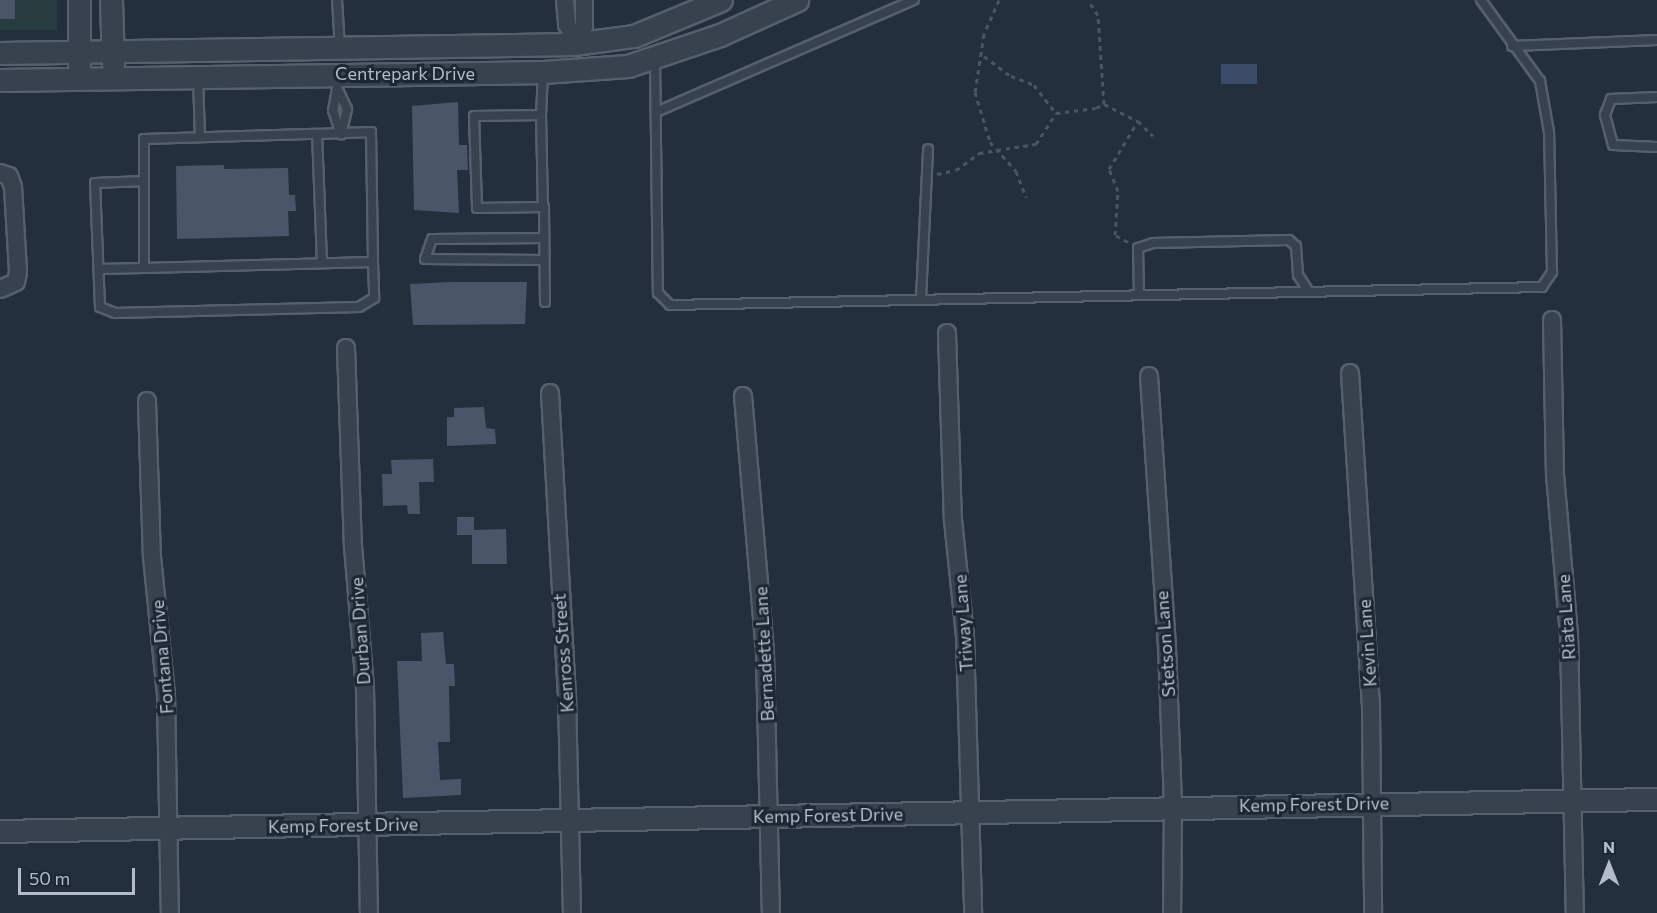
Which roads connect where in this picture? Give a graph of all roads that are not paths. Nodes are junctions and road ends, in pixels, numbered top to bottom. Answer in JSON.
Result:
{"nodes":[{"id":1,"x":79,"y":0,"type":"edge"},
{"id":2,"x":111,"y":0,"type":"edge"},
{"id":3,"x":337,"y":0,"type":"edge"},
{"id":4,"x":565,"y":0,"type":"edge"},
{"id":5,"x":584,"y":0,"type":"edge"},
{"id":6,"x":721,"y":0,"type":"edge"},
{"id":7,"x":797,"y":0,"type":"edge"},
{"id":8,"x":914,"y":0,"type":"edge"},
{"id":9,"x":1481,"y":0,"type":"edge"},
{"id":10,"x":1657,"y":40,"type":"edge"},
{"id":11,"x":574,"y":41,"type":"junction"},
{"id":12,"x":1512,"y":46,"type":"junction"},
{"id":13,"x":340,"y":48,"type":"junction"},
{"id":14,"x":113,"y":52,"type":"junction"},
{"id":15,"x":0,"y":53,"type":"edge"},
{"id":16,"x":79,"y":53,"type":"junction"},
{"id":17,"x":655,"y":57,"type":"junction"},
{"id":18,"x":580,"y":69,"type":"junction"},
{"id":19,"x":543,"y":72,"type":"junction"},
{"id":20,"x":197,"y":75,"type":"junction"},
{"id":21,"x":80,"y":77,"type":"junction"},
{"id":22,"x":114,"y":77,"type":"junction"},
{"id":23,"x":0,"y":80,"type":"edge"},
{"id":24,"x":339,"y":82,"type":"junction"},
{"id":25,"x":1657,"y":97,"type":"edge"},
{"id":26,"x":656,"y":112,"type":"junction"},
{"id":27,"x":541,"y":115,"type":"junction"},
{"id":28,"x":317,"y":134,"type":"junction"},
{"id":29,"x":341,"y":134,"type":"junction"},
{"id":30,"x":200,"y":137,"type":"junction"},
{"id":31,"x":1657,"y":147,"type":"edge"},
{"id":32,"x":928,"y":149,"type":"dead end"},
{"id":33,"x":0,"y":173,"type":"edge"},
{"id":34,"x":144,"y":181,"type":"junction"},
{"id":35,"x":543,"y":207,"type":"junction"},
{"id":36,"x":544,"y":238,"type":"junction"},
{"id":37,"x":544,"y":260,"type":"junction"},
{"id":38,"x":373,"y":262,"type":"junction"},
{"id":39,"x":322,"y":263,"type":"junction"},
{"id":40,"x":144,"y":268,"type":"junction"},
{"id":41,"x":99,"y":269,"type":"junction"},
{"id":42,"x":0,"y":289,"type":"edge"},
{"id":43,"x":1309,"y":292,"type":"junction"},
{"id":44,"x":1139,"y":295,"type":"junction"},
{"id":45,"x":921,"y":299,"type":"junction"},
{"id":46,"x":544,"y":302,"type":"dead end"},
{"id":47,"x":1552,"y":321,"type":"dead end"},
{"id":48,"x":947,"y":333,"type":"dead end"},
{"id":49,"x":346,"y":348,"type":"dead end"},
{"id":50,"x":1350,"y":373,"type":"dead end"},
{"id":51,"x":1149,"y":376,"type":"dead end"},
{"id":52,"x":550,"y":393,"type":"dead end"},
{"id":53,"x":743,"y":396,"type":"dead end"},
{"id":54,"x":147,"y":401,"type":"dead end"},
{"id":55,"x":1657,"y":799,"type":"edge"},
{"id":56,"x":1573,"y":800,"type":"junction"},
{"id":57,"x":1373,"y":803,"type":"junction"},
{"id":58,"x":1173,"y":807,"type":"junction"},
{"id":59,"x":972,"y":812,"type":"junction"},
{"id":60,"x":772,"y":816,"type":"junction"},
{"id":61,"x":572,"y":823,"type":"junction"},
{"id":62,"x":370,"y":825,"type":"junction"},
{"id":63,"x":171,"y":829,"type":"junction"},
{"id":64,"x":0,"y":831,"type":"edge"},
{"id":65,"x":170,"y":913,"type":"edge"},
{"id":66,"x":369,"y":913,"type":"edge"},
{"id":67,"x":572,"y":913,"type":"edge"},
{"id":68,"x":771,"y":913,"type":"edge"},
{"id":69,"x":973,"y":913,"type":"edge"},
{"id":70,"x":1172,"y":913,"type":"edge"},
{"id":71,"x":1373,"y":913,"type":"edge"},
{"id":72,"x":1575,"y":913,"type":"edge"}],
"edges":[{"from":1,"to":16,"type":"street"},
{"from":2,"to":14,"type":"street"},
{"from":3,"to":13,"type":"lane"},
{"from":4,"to":11,"type":"street"},
{"from":5,"to":11,"type":"street"},
{"from":6,"to":11,"type":"street","name":"Centrepark Drive"},
{"from":7,"to":17,"type":"street","name":"Centrepark Drive"},
{"from":8,"to":26,"type":"lane"},
{"from":9,"to":12,"type":"lane"},
{"from":10,"to":12,"type":"lane"},
{"from":11,"to":13,"type":"street","name":"Centrepark Drive"},
{"from":11,"to":18,"type":"street"},
{"from":12,"to":43,"type":"lane"},
{"from":13,"to":14,"type":"street","name":"Centrepark Drive"},
{"from":13,"to":24,"type":"street"},
{"from":14,"to":16,"type":"street","name":"Centrepark Drive"},
{"from":14,"to":22,"type":"street"},
{"from":15,"to":16,"type":"street","name":"Centrepark Drive"},
{"from":16,"to":21,"type":"street"},
{"from":17,"to":18,"type":"street","name":"Centrepark Drive"},
{"from":17,"to":26,"type":"lane"},
{"from":18,"to":19,"type":"street","name":"Centrepark Drive"},
{"from":19,"to":24,"type":"street","name":"Centrepark Drive"},
{"from":19,"to":27,"type":"lane"},
{"from":20,"to":22,"type":"street","name":"Centrepark Drive"},
{"from":20,"to":24,"type":"street","name":"Centrepark Drive"},
{"from":20,"to":30,"type":"lane"},
{"from":21,"to":22,"type":"street","name":"Centrepark Drive"},
{"from":21,"to":23,"type":"street","name":"Centrepark Drive"},
{"from":24,"to":29,"type":"lane"},
{"from":24,"to":29,"type":"lane"},
{"from":25,"to":31,"type":"lane"},
{"from":26,"to":45,"type":"lane"},
{"from":27,"to":35,"type":"lane"},
{"from":27,"to":35,"type":"lane"},
{"from":28,"to":29,"type":"lane"},
{"from":28,"to":30,"type":"lane"},
{"from":28,"to":39,"type":"lane"},
{"from":29,"to":38,"type":"lane"},
{"from":30,"to":34,"type":"lane"},
{"from":32,"to":45,"type":"lane"},
{"from":33,"to":42,"type":"street"},
{"from":34,"to":40,"type":"lane"},
{"from":34,"to":41,"type":"lane"},
{"from":35,"to":36,"type":"lane"},
{"from":36,"to":37,"type":"lane"},
{"from":36,"to":37,"type":"lane"},
{"from":37,"to":46,"type":"lane"},
{"from":38,"to":39,"type":"lane"},
{"from":38,"to":41,"type":"lane"},
{"from":39,"to":40,"type":"lane"},
{"from":40,"to":41,"type":"lane"},
{"from":43,"to":44,"type":"lane"},
{"from":43,"to":44,"type":"lane"},
{"from":44,"to":45,"type":"lane"},
{"from":47,"to":56,"type":"street","name":"Riata Lane"},
{"from":48,"to":59,"type":"street","name":"Triway Lane"},
{"from":49,"to":62,"type":"street","name":"Durban Drive"},
{"from":50,"to":57,"type":"street","name":"Kevin Lane"},
{"from":51,"to":58,"type":"street","name":"Stetson Lane"},
{"from":52,"to":61,"type":"street","name":"Kenross Street"},
{"from":53,"to":60,"type":"street","name":"Bernadette Lane"},
{"from":54,"to":63,"type":"street","name":"Fontana Drive"},
{"from":55,"to":56,"type":"street","name":"Kemp Forest Drive"},
{"from":56,"to":57,"type":"street","name":"Kemp Forest Drive"},
{"from":56,"to":72,"type":"street","name":"Riata Lane"},
{"from":57,"to":58,"type":"street","name":"Kemp Forest Drive"},
{"from":57,"to":71,"type":"street","name":"Kevin Lane"},
{"from":58,"to":59,"type":"street","name":"Kemp Forest Drive"},
{"from":58,"to":70,"type":"street","name":"Stetson Lane"},
{"from":59,"to":60,"type":"street","name":"Kemp Forest Drive"},
{"from":59,"to":69,"type":"street","name":"Triway Lane"},
{"from":60,"to":61,"type":"street","name":"Kemp Forest Drive"},
{"from":60,"to":68,"type":"street","name":"Bernadette Lane"},
{"from":61,"to":62,"type":"street","name":"Kemp Forest Drive"},
{"from":61,"to":67,"type":"street","name":"Kenross Street"},
{"from":62,"to":63,"type":"street","name":"Kemp Forest Drive"},
{"from":62,"to":66,"type":"street","name":"Durban Drive"},
{"from":63,"to":64,"type":"street","name":"Kemp Forest Drive"},
{"from":63,"to":65,"type":"street","name":"Fontana Drive"}]}
